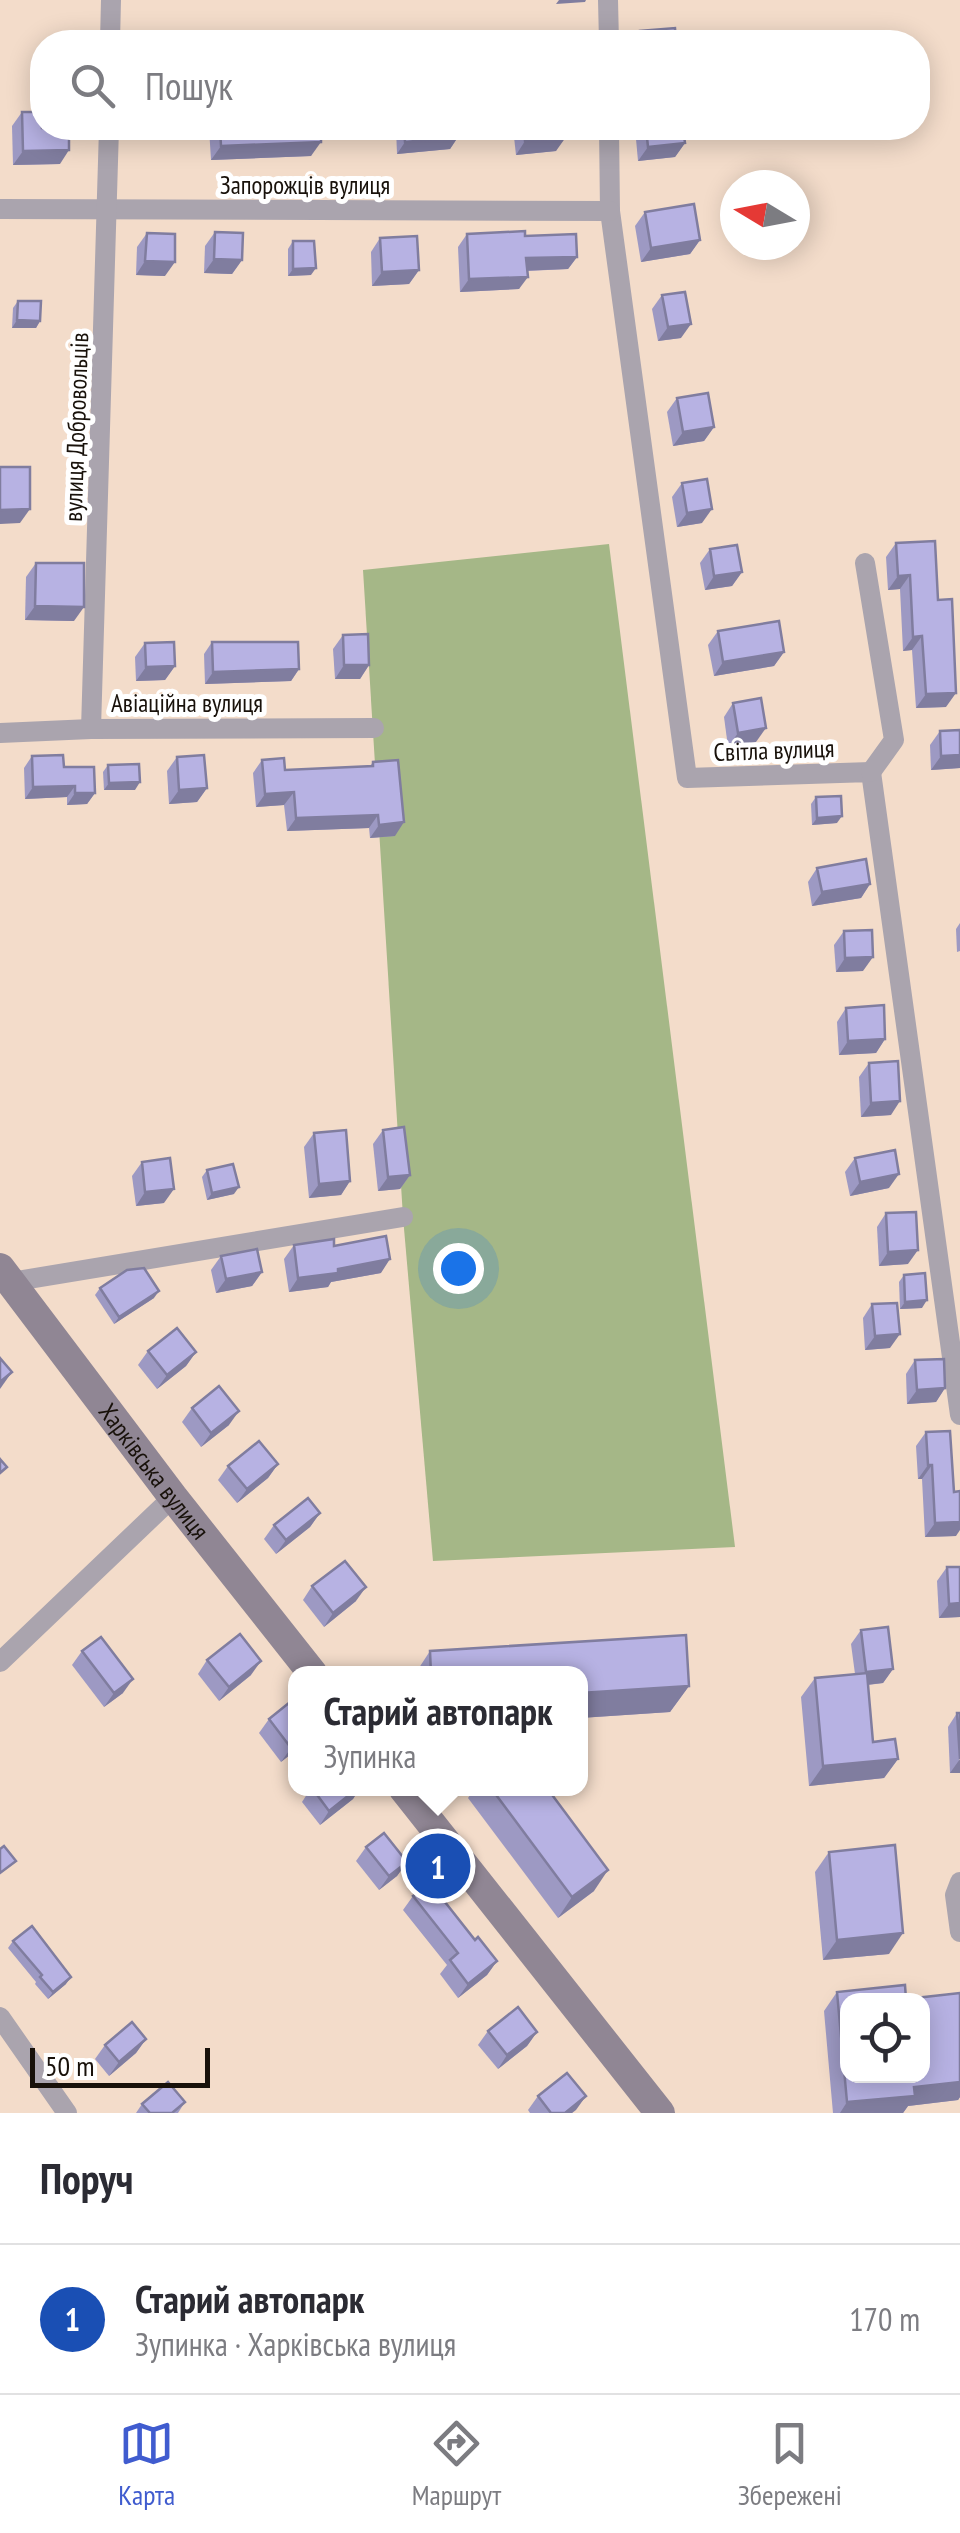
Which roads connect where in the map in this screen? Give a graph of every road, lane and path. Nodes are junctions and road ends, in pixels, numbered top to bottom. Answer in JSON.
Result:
{"nodes":[{"id":1,"x":111,"y":0,"type":"edge"},
{"id":2,"x":608,"y":0,"type":"edge"},
{"id":3,"x":110,"y":30,"type":"edge"},
{"id":4,"x":609,"y":30,"type":"edge"},
{"id":5,"x":109,"y":140,"type":"edge"},
{"id":6,"x":609,"y":140,"type":"edge"},
{"id":7,"x":0,"y":209,"type":"edge"},
{"id":8,"x":108,"y":209,"type":"junction"},
{"id":9,"x":610,"y":210,"type":"junction"},
{"id":10,"x":864,"y":564,"type":"dead end"},
{"id":11,"x":91,"y":728,"type":"junction"},
{"id":12,"x":374,"y":728,"type":"dead end"},
{"id":13,"x":0,"y":733,"type":"edge"},
{"id":14,"x":871,"y":772,"type":"junction"},
{"id":15,"x":403,"y":1217,"type":"dead end"},
{"id":16,"x":6,"y":1275,"type":"edge"},
{"id":17,"x":960,"y":1415,"type":"edge"},
{"id":18,"x":173,"y":1497,"type":"junction"},
{"id":19,"x":0,"y":1662,"type":"edge"},
{"id":20,"x":306,"y":1666,"type":"edge"},
{"id":21,"x":410,"y":1796,"type":"edge"},
{"id":22,"x":960,"y":1882,"type":"edge"},
{"id":23,"x":960,"y":1932,"type":"edge"},
{"id":24,"x":0,"y":2017,"type":"edge"},
{"id":25,"x":68,"y":2113,"type":"edge"},
{"id":26,"x":660,"y":2113,"type":"edge"}],
"edges":[{"from":1,"to":3,"type":"street"},
{"from":2,"to":4,"type":"street"},
{"from":5,"to":8,"type":"street","name":"вулиця Добровольців"},
{"from":6,"to":9,"type":"street","name":"Світла вулиця"},
{"from":7,"to":8,"type":"street","name":"Запорожців вулиця"},
{"from":8,"to":9,"type":"street","name":"Запорожців вулиця"},
{"from":8,"to":11,"type":"street","name":"вулиця Добровольців"},
{"from":9,"to":14,"type":"street","name":"Світла вулиця"},
{"from":10,"to":14,"type":"street"},
{"from":11,"to":12,"type":"street","name":"Авіаційна вулиця"},
{"from":11,"to":13,"type":"street","name":"Авіаційна вулиця"},
{"from":14,"to":17,"type":"street","name":"Світла вулиця"},
{"from":15,"to":16,"type":"street"},
{"from":16,"to":18,"type":"street","name":"Харківська вулиця"},
{"from":18,"to":19,"type":"street"},
{"from":18,"to":20,"type":"street","name":"Харківська вулиця"},
{"from":21,"to":26,"type":"street"},
{"from":22,"to":23,"type":"street"},
{"from":24,"to":25,"type":"street"}]}
